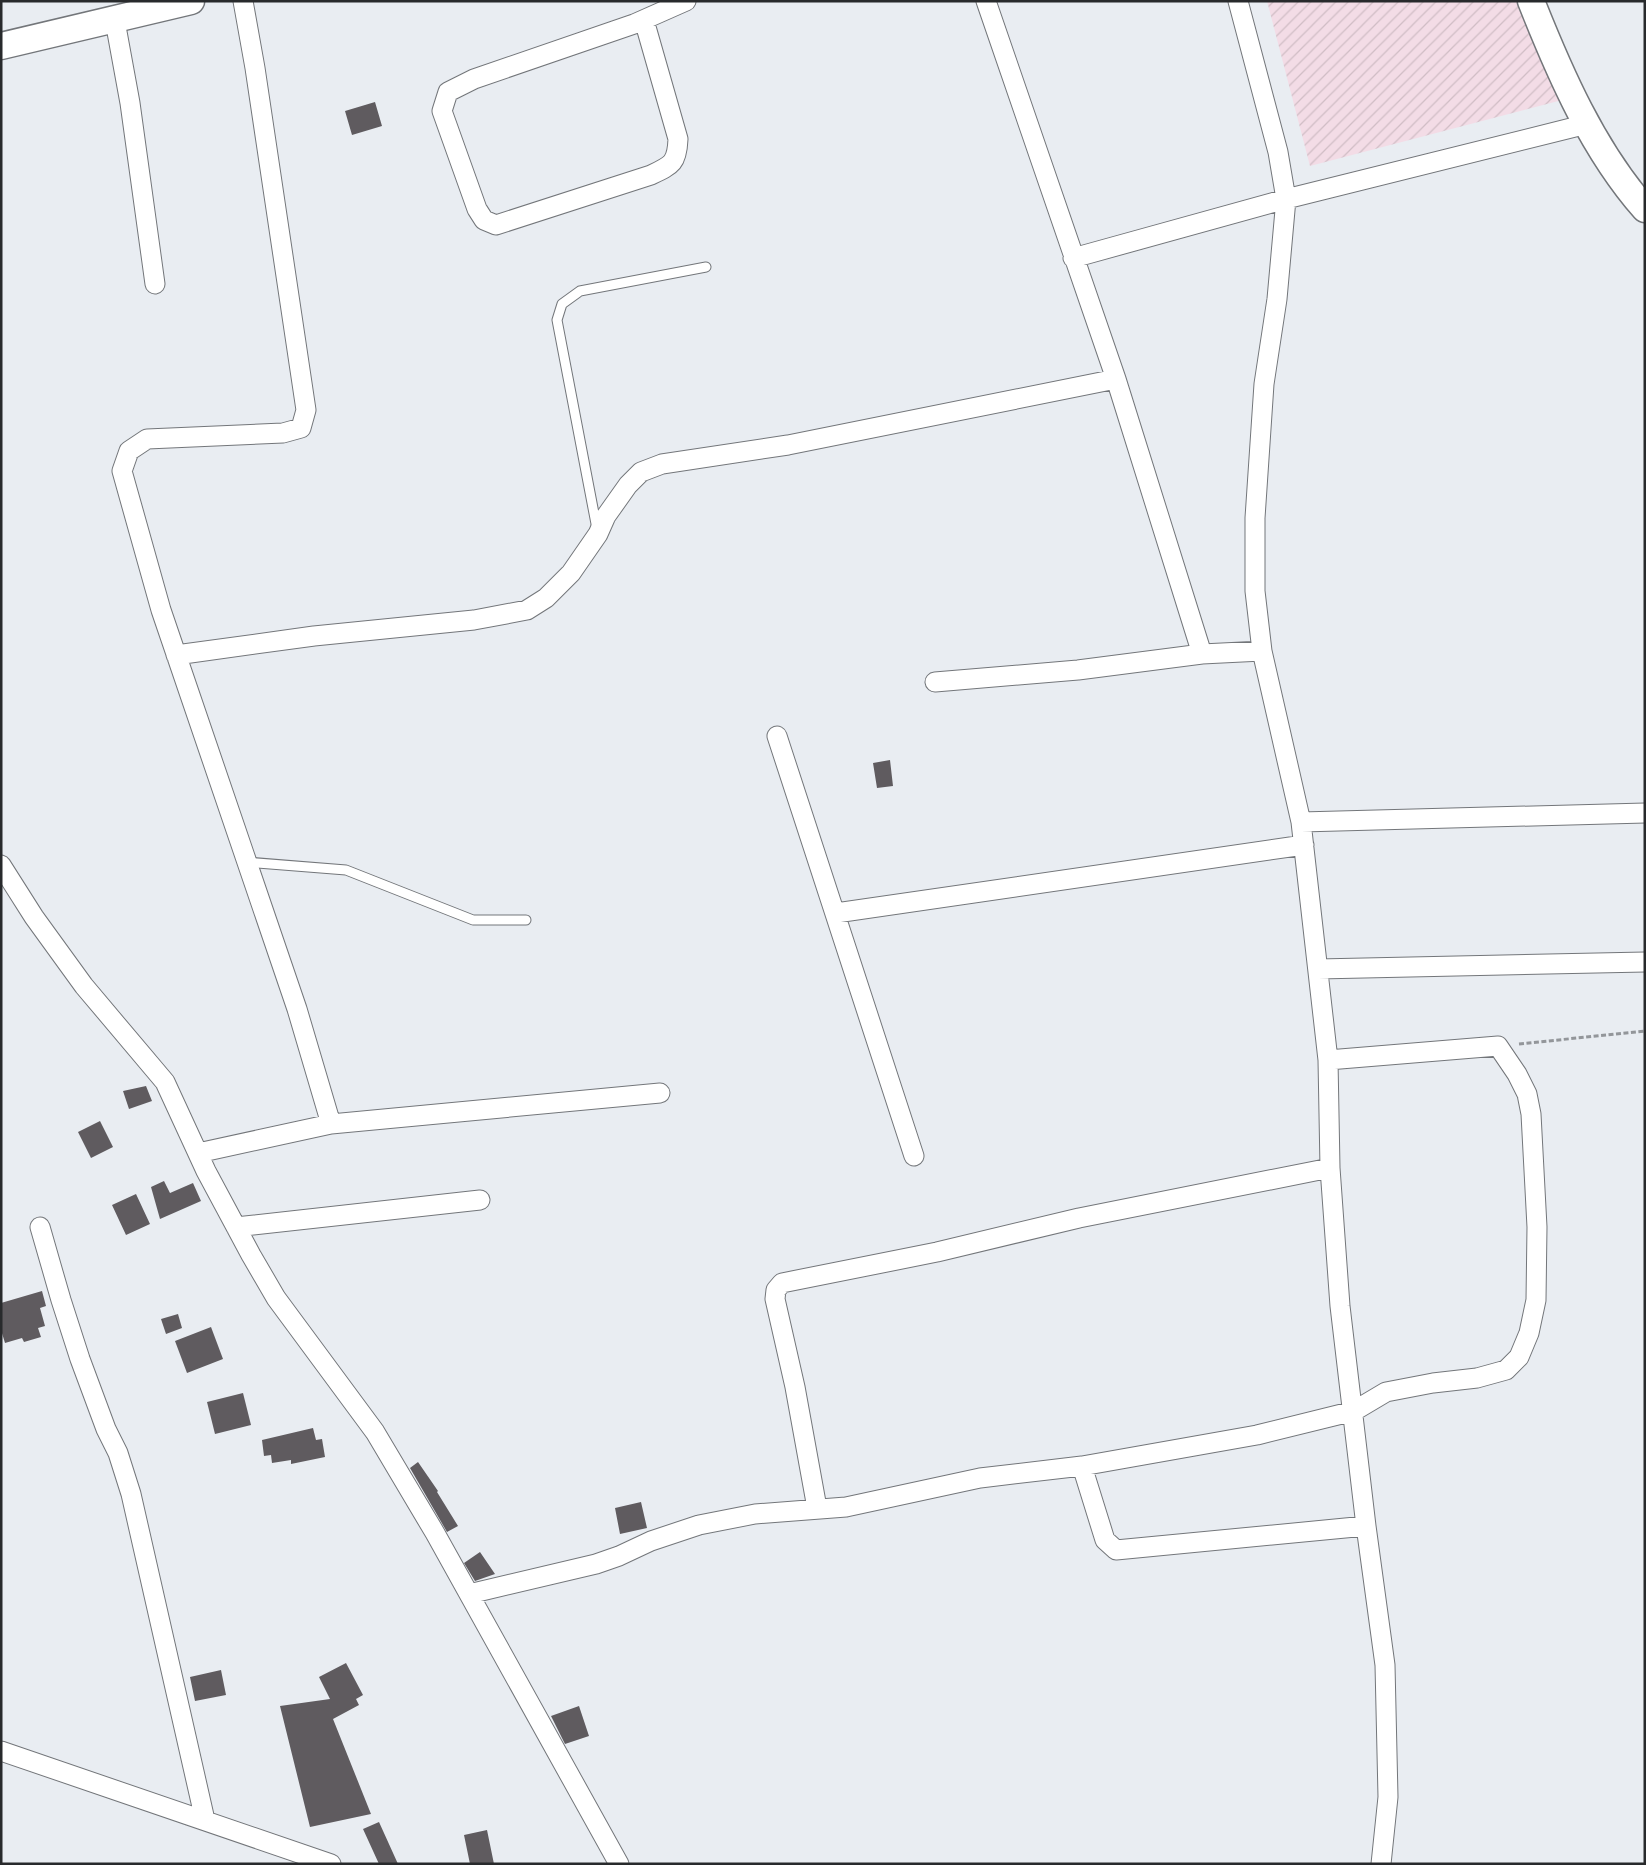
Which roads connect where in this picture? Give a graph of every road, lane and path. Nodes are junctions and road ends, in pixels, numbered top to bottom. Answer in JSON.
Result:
{"nodes":[{"id":1,"x":191,"y":1,"type":"edge"},
{"id":2,"x":242,"y":1,"type":"edge"},
{"id":3,"x":686,"y":1,"type":"edge"},
{"id":4,"x":986,"y":1,"type":"edge"},
{"id":5,"x":1238,"y":1,"type":"edge"},
{"id":6,"x":1531,"y":1,"type":"edge"},
{"id":7,"x":644,"y":20,"type":"junction"},
{"id":8,"x":114,"y":21,"type":"junction"},
{"id":9,"x":1,"y":46,"type":"edge"},
{"id":10,"x":1587,"y":124,"type":"junction"},
{"id":11,"x":1286,"y":199,"type":"junction"},
{"id":12,"x":1645,"y":209,"type":"edge"},
{"id":13,"x":1073,"y":258,"type":"junction"},
{"id":14,"x":706,"y":267,"type":"dead end"},
{"id":15,"x":155,"y":284,"type":"dead end"},
{"id":16,"x":1116,"y":379,"type":"junction"},
{"id":17,"x":598,"y":534,"type":"junction"},
{"id":18,"x":1262,"y":650,"type":"junction"},
{"id":19,"x":1202,"y":654,"type":"junction"},
{"id":20,"x":176,"y":655,"type":"junction"},
{"id":21,"x":935,"y":682,"type":"dead end"},
{"id":22,"x":777,"y":736,"type":"dead end"},
{"id":23,"x":1645,"y":813,"type":"edge"},
{"id":24,"x":1301,"y":822,"type":"junction"},
{"id":25,"x":1304,"y":845,"type":"junction"},
{"id":26,"x":246,"y":862,"type":"junction"},
{"id":27,"x":1,"y":865,"type":"edge"},
{"id":28,"x":836,"y":912,"type":"junction"},
{"id":29,"x":526,"y":920,"type":"dead end"},
{"id":30,"x":1645,"y":962,"type":"edge"},
{"id":31,"x":1318,"y":969,"type":"junction"},
{"id":32,"x":1645,"y":1031,"type":"edge"},
{"id":33,"x":1498,"y":1046,"type":"junction"},
{"id":34,"x":1328,"y":1060,"type":"junction"},
{"id":35,"x":660,"y":1093,"type":"dead end"},
{"id":36,"x":331,"y":1124,"type":"junction"},
{"id":37,"x":198,"y":1153,"type":"junction"},
{"id":38,"x":914,"y":1156,"type":"dead end"},
{"id":39,"x":1330,"y":1168,"type":"junction"},
{"id":40,"x":480,"y":1200,"type":"dead end"},
{"id":41,"x":40,"y":1227,"type":"dead end"},
{"id":42,"x":236,"y":1227,"type":"junction"},
{"id":43,"x":1354,"y":1411,"type":"junction"},
{"id":44,"x":1082,"y":1466,"type":"junction"},
{"id":45,"x":817,"y":1508,"type":"junction"},
{"id":46,"x":1366,"y":1526,"type":"junction"},
{"id":47,"x":469,"y":1594,"type":"junction"},
{"id":48,"x":1,"y":1750,"type":"edge"},
{"id":49,"x":205,"y":1820,"type":"junction"},
{"id":50,"x":331,"y":1864,"type":"edge"},
{"id":51,"x":619,"y":1864,"type":"edge"},
{"id":52,"x":1381,"y":1864,"type":"edge"}],
"edges":[{"from":1,"to":8,"type":"main road"},
{"from":2,"to":20,"type":"street"},
{"from":3,"to":7,"type":"street"},
{"from":4,"to":13,"type":"street"},
{"from":5,"to":11,"type":"street"},
{"from":6,"to":10,"type":"main road"},
{"from":7,"to":7,"type":"street"},
{"from":8,"to":9,"type":"main road"},
{"from":8,"to":15,"type":"street"},
{"from":10,"to":11,"type":"street"},
{"from":10,"to":12,"type":"main road"},
{"from":11,"to":13,"type":"street"},
{"from":11,"to":18,"type":"street"},
{"from":13,"to":16,"type":"street"},
{"from":14,"to":17,"type":"lane"},
{"from":16,"to":17,"type":"street"},
{"from":16,"to":19,"type":"street"},
{"from":17,"to":20,"type":"street"},
{"from":18,"to":19,"type":"street"},
{"from":18,"to":24,"type":"street"},
{"from":19,"to":21,"type":"street"},
{"from":20,"to":26,"type":"street"},
{"from":22,"to":28,"type":"street"},
{"from":23,"to":24,"type":"street"},
{"from":24,"to":25,"type":"street"},
{"from":25,"to":28,"type":"street"},
{"from":25,"to":31,"type":"street"},
{"from":26,"to":29,"type":"lane"},
{"from":26,"to":36,"type":"street"},
{"from":27,"to":37,"type":"street"},
{"from":28,"to":38,"type":"street"},
{"from":30,"to":31,"type":"street"},
{"from":31,"to":34,"type":"street"},
{"from":32,"to":33,"type":"path"},
{"from":33,"to":34,"type":"street"},
{"from":33,"to":43,"type":"street"},
{"from":34,"to":39,"type":"street"},
{"from":35,"to":36,"type":"street"},
{"from":36,"to":37,"type":"street"},
{"from":37,"to":42,"type":"street"},
{"from":39,"to":43,"type":"street"},
{"from":39,"to":45,"type":"street"},
{"from":40,"to":42,"type":"street"},
{"from":41,"to":49,"type":"street"},
{"from":42,"to":47,"type":"street"},
{"from":43,"to":44,"type":"street"},
{"from":43,"to":46,"type":"street"},
{"from":44,"to":45,"type":"street"},
{"from":44,"to":46,"type":"street"},
{"from":45,"to":47,"type":"street"},
{"from":46,"to":52,"type":"street"},
{"from":47,"to":51,"type":"street"},
{"from":48,"to":49,"type":"street"},
{"from":49,"to":50,"type":"street"}]}
